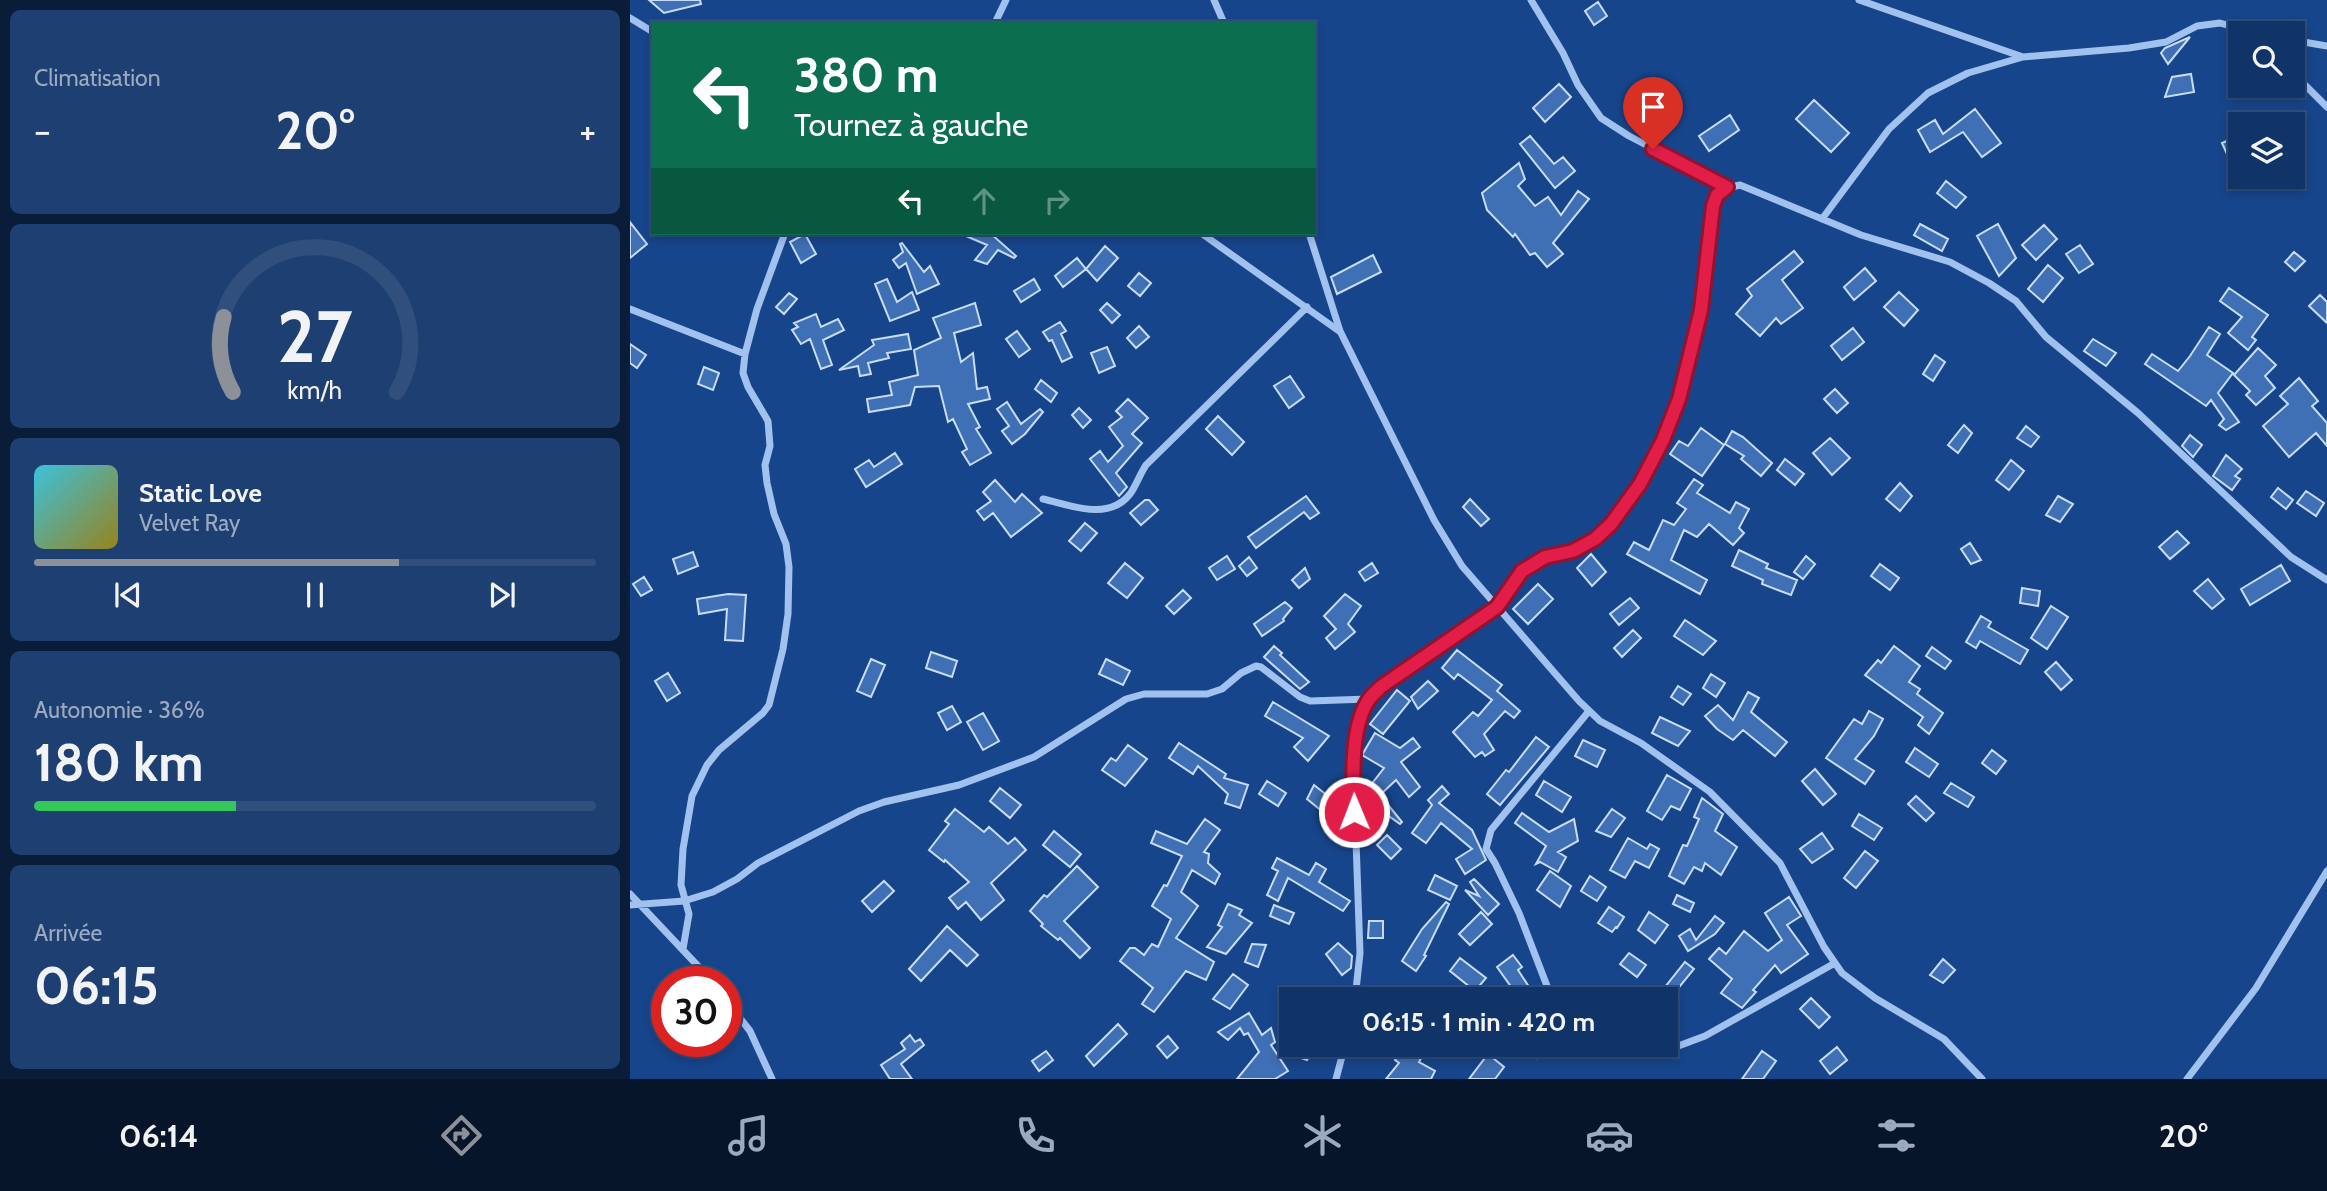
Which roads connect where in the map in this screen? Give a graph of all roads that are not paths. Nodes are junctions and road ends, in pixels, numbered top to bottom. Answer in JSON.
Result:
{"nodes":[{"id":1,"x":1006,"y":0,"type":"edge"},
{"id":2,"x":1214,"y":0,"type":"edge"},
{"id":3,"x":1531,"y":0,"type":"edge"},
{"id":4,"x":1859,"y":0,"type":"edge"},
{"id":5,"x":630,"y":18,"type":"edge"},
{"id":6,"x":996,"y":21,"type":"edge"},
{"id":7,"x":1223,"y":21,"type":"edge"},
{"id":8,"x":2228,"y":26,"type":"edge"},
{"id":9,"x":651,"y":31,"type":"edge"},
{"id":10,"x":2305,"y":42,"type":"edge"},
{"id":11,"x":2327,"y":46,"type":"edge"},
{"id":12,"x":2023,"y":57,"type":"junction"},
{"id":13,"x":2305,"y":85,"type":"edge"},
{"id":14,"x":2327,"y":107,"type":"edge"},
{"id":15,"x":1727,"y":187,"type":"junction"},
{"id":16,"x":1822,"y":219,"type":"junction"},
{"id":17,"x":784,"y":235,"type":"edge"},
{"id":18,"x":1204,"y":235,"type":"edge"},
{"id":19,"x":1310,"y":235,"type":"edge"},
{"id":20,"x":1307,"y":307,"type":"junction"},
{"id":21,"x":630,"y":309,"type":"edge"},
{"id":22,"x":1340,"y":331,"type":"junction"},
{"id":23,"x":745,"y":354,"type":"junction"},
{"id":24,"x":1042,"y":499,"type":"dead end"},
{"id":25,"x":2327,"y":580,"type":"edge"},
{"id":26,"x":1497,"y":607,"type":"junction"},
{"id":27,"x":1369,"y":699,"type":"junction"},
{"id":28,"x":1589,"y":711,"type":"junction"},
{"id":29,"x":2327,"y":871,"type":"edge"},
{"id":30,"x":630,"y":894,"type":"edge"},
{"id":31,"x":684,"y":901,"type":"junction"},
{"id":32,"x":630,"y":905,"type":"edge"},
{"id":33,"x":642,"y":906,"type":"junction"},
{"id":34,"x":683,"y":949,"type":"junction"},
{"id":35,"x":1835,"y":963,"type":"junction"},
{"id":36,"x":698,"y":966,"type":"edge"},
{"id":37,"x":1356,"y":987,"type":"edge"},
{"id":38,"x":1547,"y":987,"type":"edge"},
{"id":39,"x":742,"y":1021,"type":"edge"},
{"id":40,"x":1678,"y":1046,"type":"edge"},
{"id":41,"x":1342,"y":1057,"type":"edge"},
{"id":42,"x":772,"y":1079,"type":"edge"},
{"id":43,"x":1336,"y":1079,"type":"edge"},
{"id":44,"x":1982,"y":1079,"type":"edge"},
{"id":45,"x":2188,"y":1079,"type":"edge"}],
"edges":[{"from":1,"to":6,"type":"street"},
{"from":2,"to":7,"type":"street"},
{"from":3,"to":15,"type":"street"},
{"from":4,"to":12,"type":"street"},
{"from":5,"to":9,"type":"street"},
{"from":8,"to":12,"type":"street"},
{"from":10,"to":11,"type":"street"},
{"from":12,"to":16,"type":"street"},
{"from":13,"to":14,"type":"street"},
{"from":15,"to":16,"type":"street"},
{"from":15,"to":26,"type":"street"},
{"from":16,"to":25,"type":"street"},
{"from":17,"to":23,"type":"street"},
{"from":18,"to":20,"type":"street"},
{"from":19,"to":22,"type":"street"},
{"from":20,"to":22,"type":"street"},
{"from":20,"to":24,"type":"street"},
{"from":21,"to":23,"type":"street"},
{"from":22,"to":26,"type":"street"},
{"from":23,"to":31,"type":"street"},
{"from":26,"to":27,"type":"street"},
{"from":26,"to":28,"type":"street"},
{"from":27,"to":31,"type":"street"},
{"from":27,"to":37,"type":"street"},
{"from":28,"to":35,"type":"street"},
{"from":28,"to":38,"type":"street"},
{"from":29,"to":45,"type":"street"},
{"from":30,"to":33,"type":"street"},
{"from":31,"to":33,"type":"street"},
{"from":31,"to":34,"type":"street"},
{"from":32,"to":33,"type":"street"},
{"from":33,"to":34,"type":"street"},
{"from":34,"to":36,"type":"street"},
{"from":35,"to":40,"type":"street"},
{"from":35,"to":44,"type":"street"},
{"from":39,"to":42,"type":"street"},
{"from":41,"to":43,"type":"street"}]}
